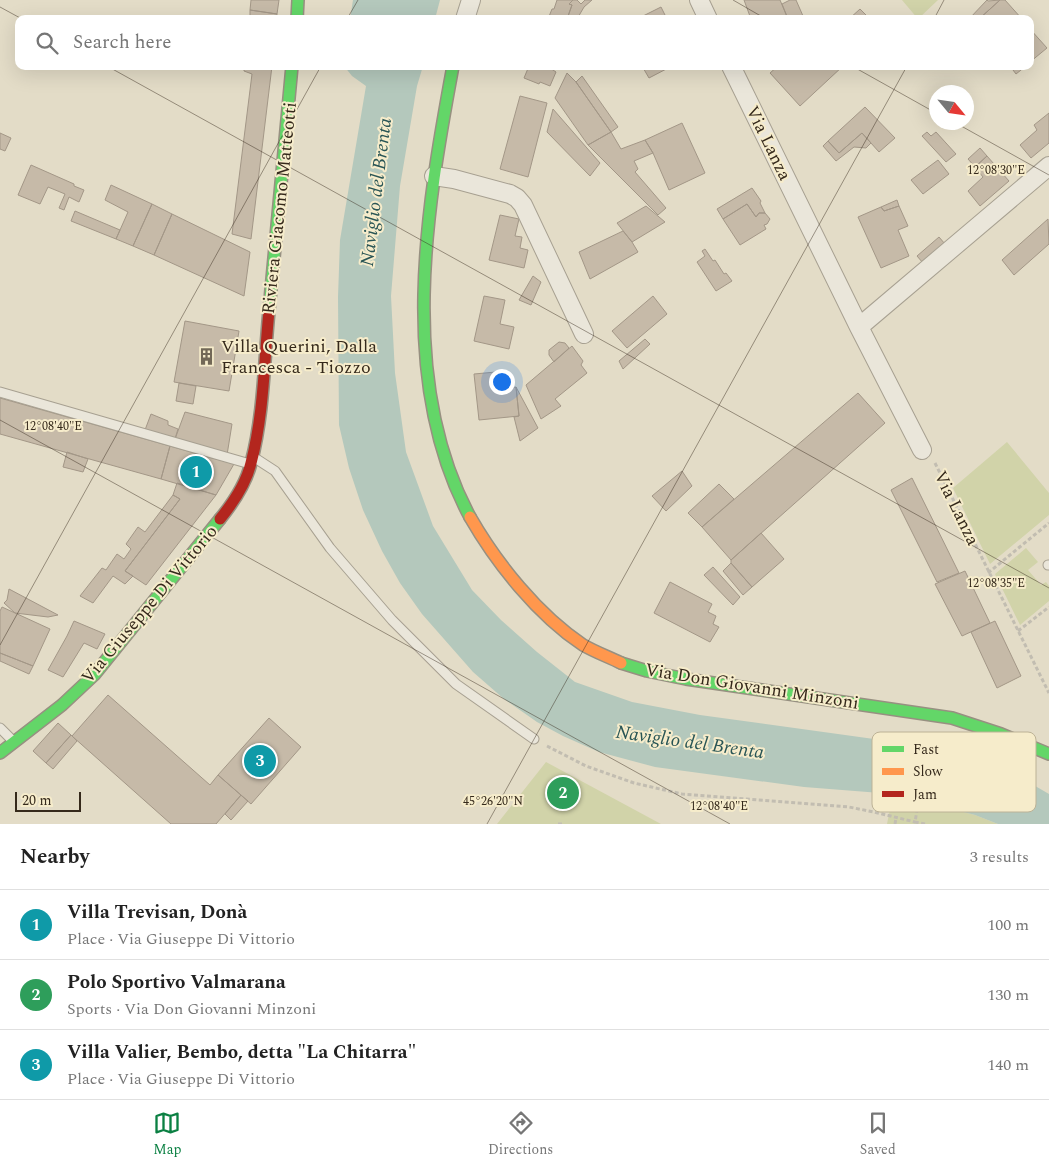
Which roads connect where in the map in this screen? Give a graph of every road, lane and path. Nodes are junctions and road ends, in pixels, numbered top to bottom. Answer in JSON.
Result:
{"nodes":[{"id":1,"x":298,"y":0,"type":"edge"},
{"id":2,"x":471,"y":0,"type":"edge"},
{"id":3,"x":699,"y":0,"type":"edge"},
{"id":4,"x":297,"y":15,"type":"edge"},
{"id":5,"x":466,"y":15,"type":"edge"},
{"id":6,"x":706,"y":15,"type":"edge"},
{"id":7,"x":292,"y":70,"type":"edge"},
{"id":8,"x":452,"y":70,"type":"edge"},
{"id":9,"x":733,"y":70,"type":"edge"},
{"id":10,"x":1049,"y":166,"type":"edge"},
{"id":11,"x":434,"y":176,"type":"junction"},
{"id":12,"x":859,"y":327,"type":"junction"},
{"id":13,"x":584,"y":334,"type":"dead end"},
{"id":14,"x":0,"y":392,"type":"edge"},
{"id":15,"x":922,"y":450,"type":"joint"},
{"id":16,"x":252,"y":460,"type":"junction"},
{"id":17,"x":1049,"y":523,"type":"edge"},
{"id":18,"x":988,"y":573,"type":"junction"},
{"id":19,"x":1049,"y":607,"type":"edge"},
{"id":20,"x":1018,"y":631,"type":"junction"},
{"id":21,"x":1049,"y":693,"type":"edge"},
{"id":22,"x":0,"y":728,"type":"edge"},
{"id":23,"x":998,"y":732,"type":"edge"},
{"id":24,"x":534,"y":739,"type":"joint"},
{"id":25,"x":14,"y":743,"type":"junction"},
{"id":26,"x":1036,"y":748,"type":"edge"},
{"id":27,"x":0,"y":753,"type":"edge"},
{"id":28,"x":1049,"y":754,"type":"edge"},
{"id":29,"x":872,"y":812,"type":"edge"},
{"id":30,"x":874,"y":812,"type":"edge"},
{"id":31,"x":917,"y":812,"type":"edge"},
{"id":32,"x":896,"y":818,"type":"junction"},
{"id":33,"x":915,"y":821,"type":"junction"},
{"id":34,"x":558,"y":824,"type":"edge"},
{"id":35,"x":562,"y":824,"type":"edge"},
{"id":36,"x":895,"y":824,"type":"edge"},
{"id":37,"x":925,"y":824,"type":"edge"}],
"edges":[{"from":1,"to":4,"type":"street"},
{"from":2,"to":5,"type":"street"},
{"from":3,"to":6,"type":"street"},
{"from":7,"to":16,"type":"street","name":"Riviera Giacomo Matteotti"},
{"from":8,"to":11,"type":"street","name":"Via Don Giovanni Minzoni"},
{"from":9,"to":12,"type":"street","name":"Via Lanza"},
{"from":10,"to":12,"type":"street"},
{"from":11,"to":13,"type":"street"},
{"from":11,"to":23,"type":"street","name":"Via Don Giovanni Minzoni"},
{"from":12,"to":15,"type":"street","name":"Via Lanza"},
{"from":14,"to":16,"type":"lane"},
{"from":15,"to":18,"type":"path","name":"Via Lanza"},
{"from":16,"to":24,"type":"lane"},
{"from":16,"to":25,"type":"street","name":"Via Giuseppe Di Vittorio"},
{"from":17,"to":18,"type":"path"},
{"from":18,"to":20,"type":"path","name":"Via Lanza"},
{"from":19,"to":20,"type":"path"},
{"from":20,"to":21,"type":"path","name":"Via Lanza"},
{"from":22,"to":25,"type":"lane"},
{"from":24,"to":29,"type":"path"},
{"from":25,"to":27,"type":"street","name":"Via Giuseppe Di Vittorio"},
{"from":26,"to":28,"type":"street","name":"Via Don Giovanni Minzoni"},
{"from":30,"to":32,"type":"path"},
{"from":31,"to":33,"type":"path"},
{"from":32,"to":33,"type":"path"},
{"from":32,"to":36,"type":"path"},
{"from":33,"to":37,"type":"path"},
{"from":34,"to":35,"type":"path"}]}
